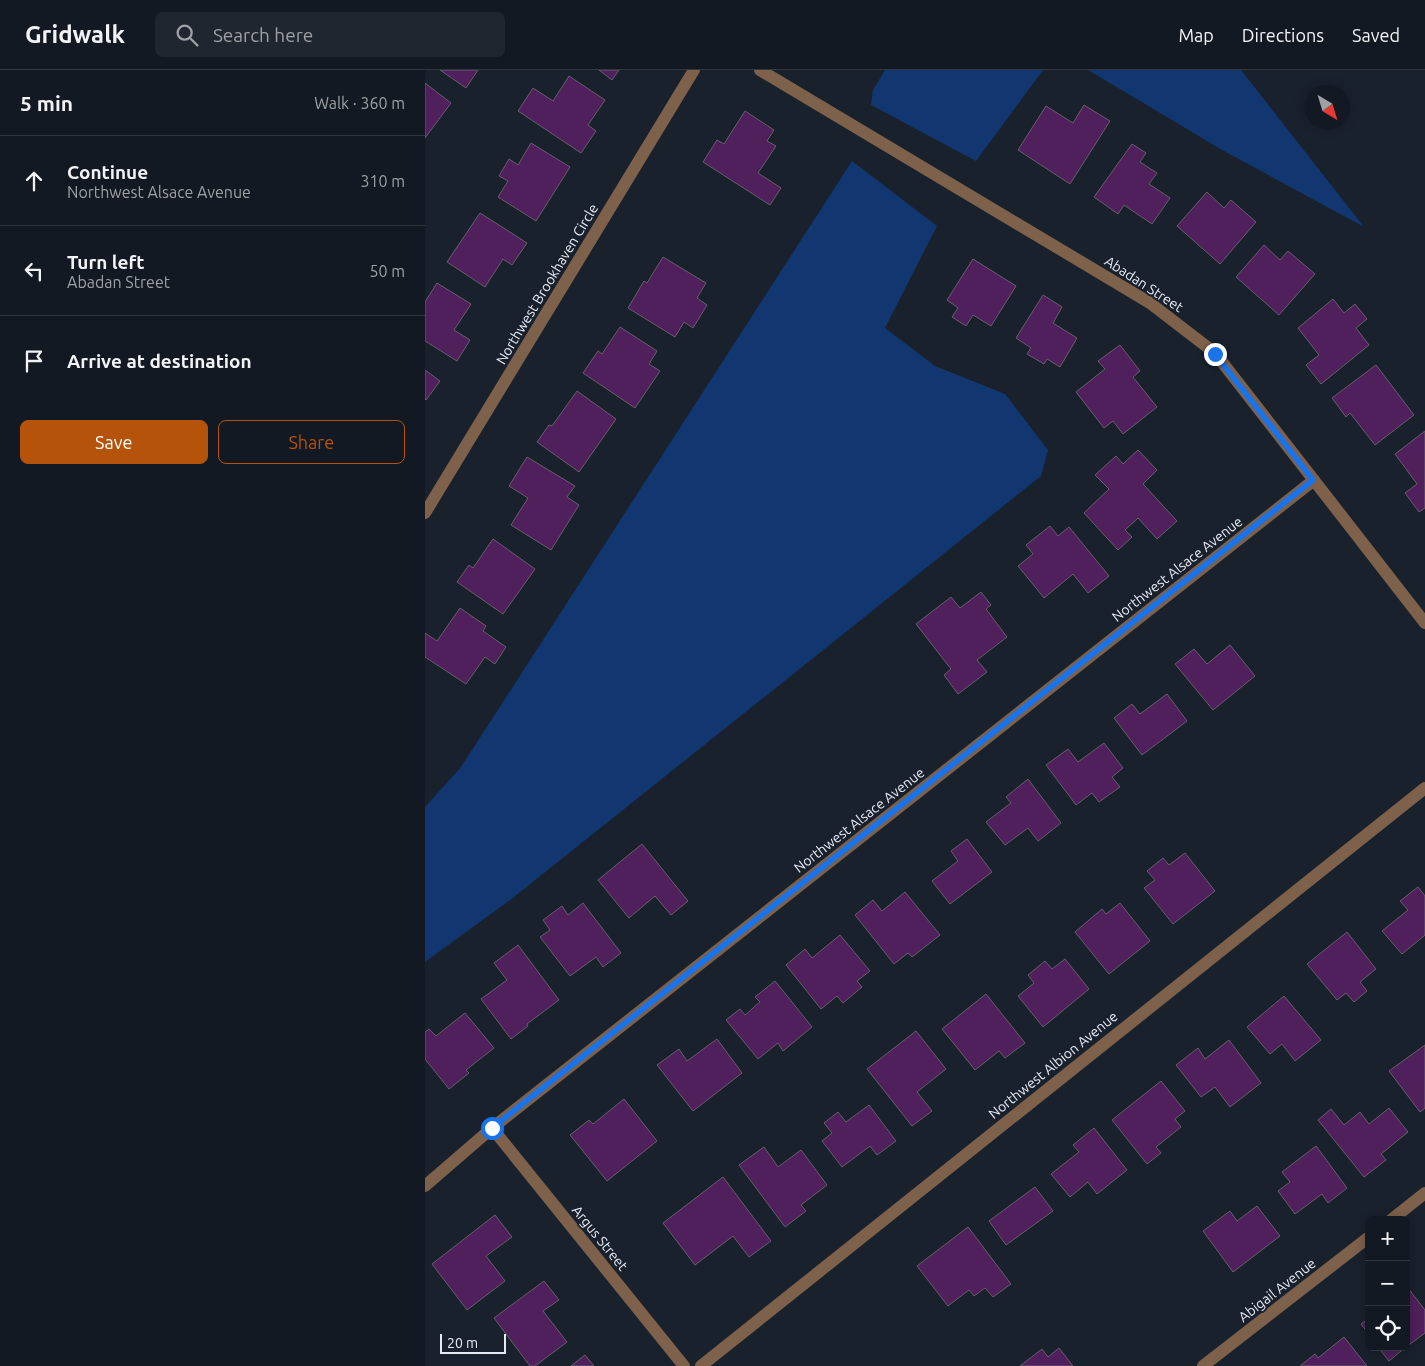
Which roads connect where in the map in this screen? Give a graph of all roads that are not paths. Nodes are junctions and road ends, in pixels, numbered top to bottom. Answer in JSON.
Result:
{"nodes":[{"id":1,"x":694,"y":70,"type":"edge"},
{"id":2,"x":760,"y":70,"type":"edge"},
{"id":3,"x":1313,"y":480,"type":"junction"},
{"id":4,"x":425,"y":513,"type":"edge"},
{"id":5,"x":1425,"y":623,"type":"edge"},
{"id":6,"x":1425,"y":788,"type":"edge"},
{"id":7,"x":492,"y":1128,"type":"junction"},
{"id":8,"x":425,"y":1186,"type":"edge"},
{"id":9,"x":1425,"y":1193,"type":"edge"},
{"id":10,"x":1396,"y":1216,"type":"edge"},
{"id":11,"x":1365,"y":1240,"type":"edge"},
{"id":12,"x":685,"y":1366,"type":"edge"},
{"id":13,"x":701,"y":1366,"type":"edge"},
{"id":14,"x":1203,"y":1366,"type":"edge"}],
"edges":[{"from":1,"to":4,"type":"street","name":"Northwest Brookhaven Circle"},
{"from":2,"to":3,"type":"street","name":"Abadan Street"},
{"from":3,"to":5,"type":"street","name":"Abadan Street"},
{"from":3,"to":7,"type":"street","name":"Northwest Alsace Avenue"},
{"from":6,"to":13,"type":"street","name":"Northwest Albion Avenue"},
{"from":7,"to":8,"type":"street","name":"Northwest Alsace Avenue"},
{"from":7,"to":12,"type":"street","name":"Argus Street"},
{"from":9,"to":10,"type":"street"},
{"from":11,"to":14,"type":"street","name":"Abigail Avenue"}]}
